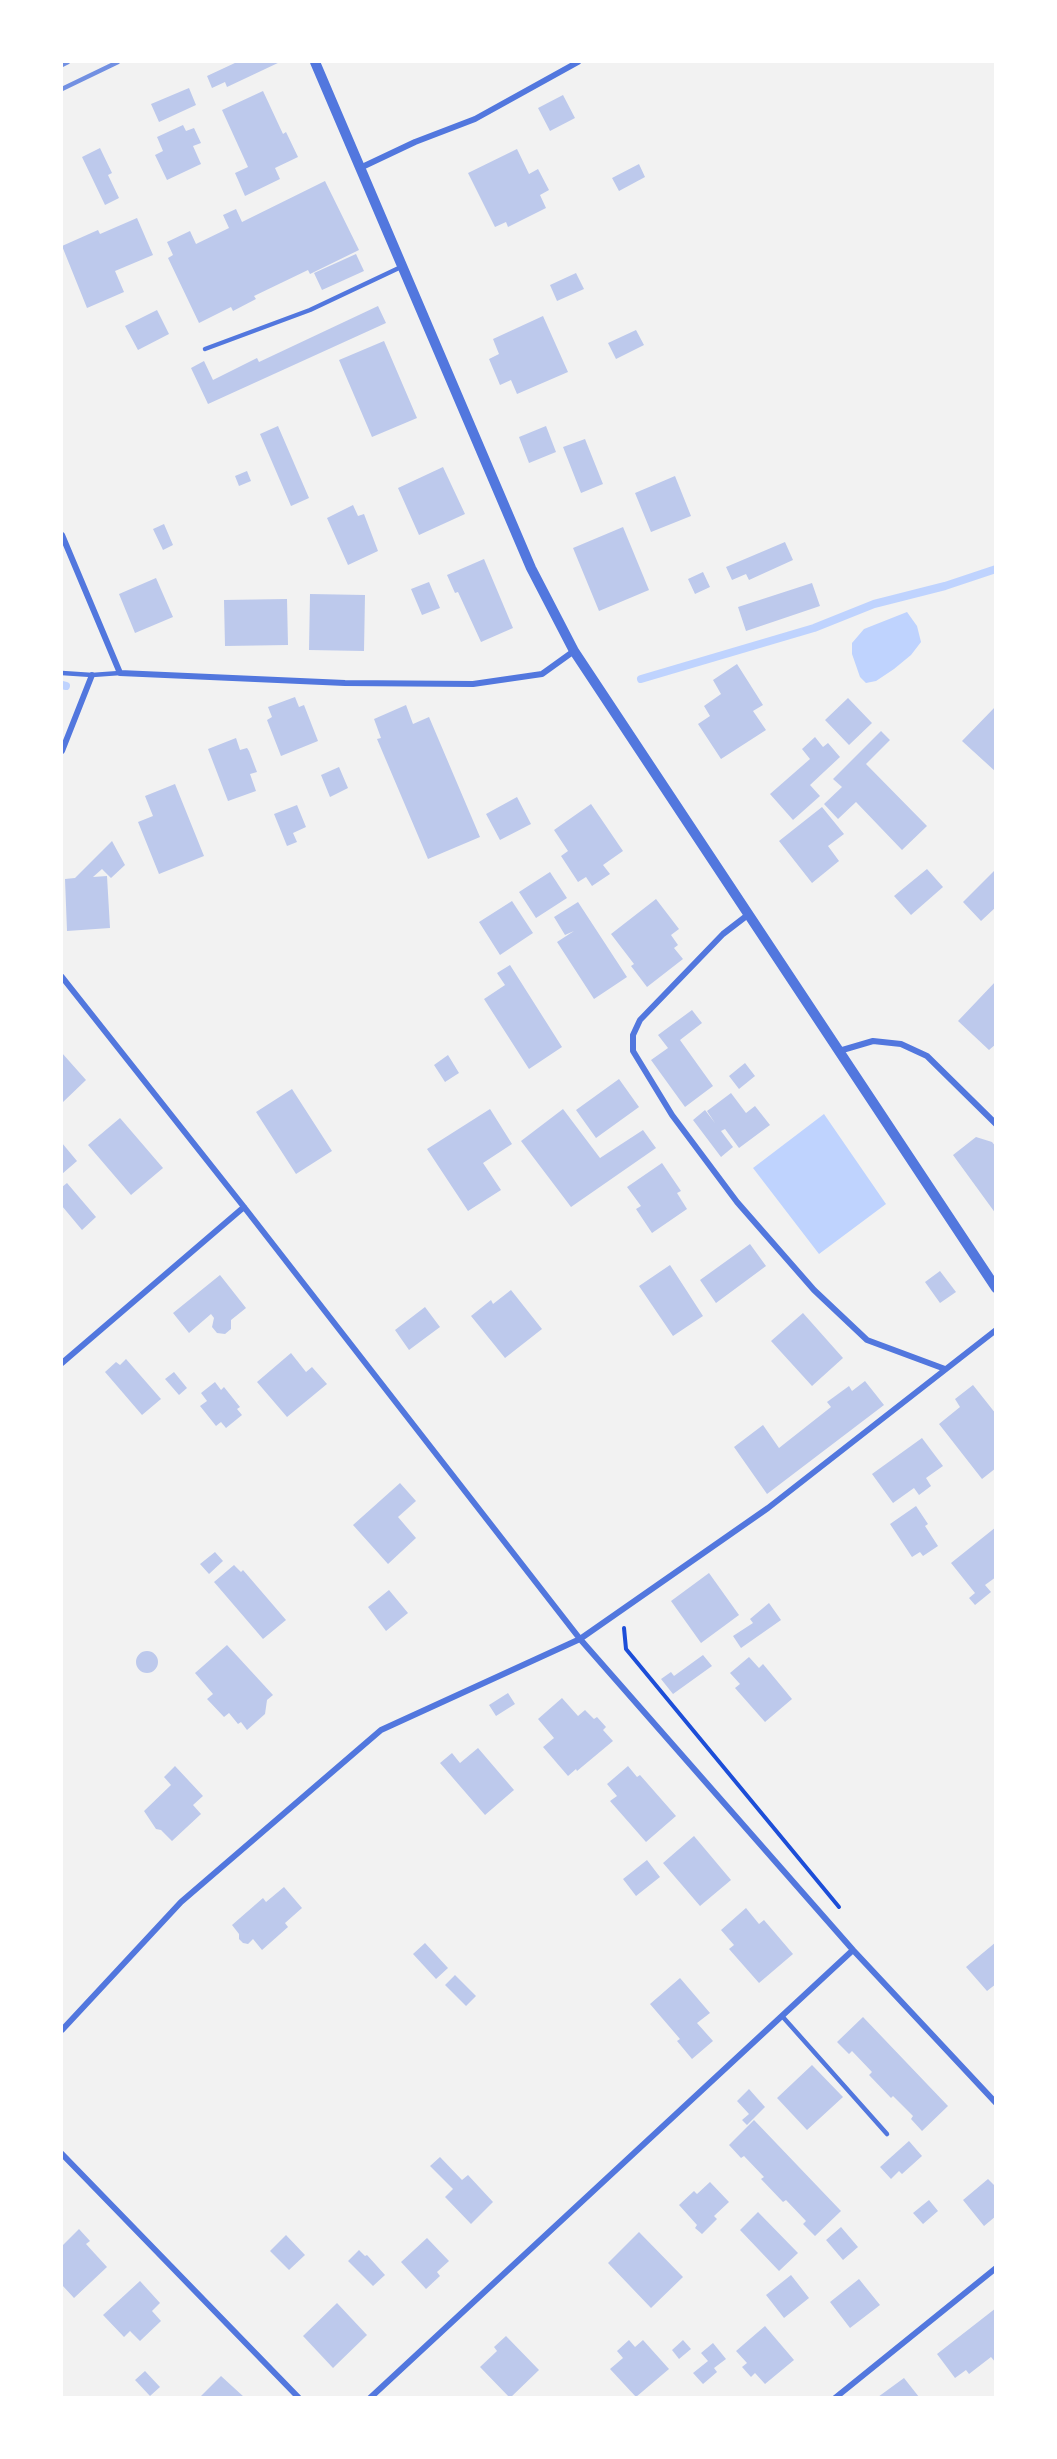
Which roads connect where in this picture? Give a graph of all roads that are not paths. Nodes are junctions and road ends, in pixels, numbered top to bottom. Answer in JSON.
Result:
{"nodes":[{"id":1,"x":315,"y":62,"type":"edge"},
{"id":2,"x":578,"y":62,"type":"edge"},
{"id":3,"x":360,"y":168,"type":"junction"},
{"id":4,"x":401,"y":267,"type":"junction"},
{"id":5,"x":205,"y":349,"type":"dead end"},
{"id":6,"x":62,"y":535,"type":"edge"},
{"id":7,"x":574,"y":651,"type":"junction"},
{"id":8,"x":62,"y":673,"type":"edge"},
{"id":9,"x":120,"y":674,"type":"junction"},
{"id":10,"x":92,"y":675,"type":"junction"},
{"id":11,"x":62,"y":751,"type":"edge"},
{"id":12,"x":749,"y":914,"type":"junction"},
{"id":13,"x":62,"y":977,"type":"edge"},
{"id":14,"x":839,"y":1051,"type":"junction"},
{"id":15,"x":996,"y":1124,"type":"edge"},
{"id":16,"x":244,"y":1207,"type":"junction"},
{"id":17,"x":996,"y":1288,"type":"edge"},
{"id":18,"x":996,"y":1330,"type":"edge"},
{"id":19,"x":62,"y":1363,"type":"edge"},
{"id":20,"x":945,"y":1369,"type":"junction"},
{"id":21,"x":580,"y":1639,"type":"junction"},
{"id":22,"x":853,"y":1950,"type":"junction"},
{"id":23,"x":782,"y":2016,"type":"junction"},
{"id":24,"x":62,"y":2030,"type":"edge"},
{"id":25,"x":996,"y":2103,"type":"edge"},
{"id":26,"x":888,"y":2134,"type":"dead end"},
{"id":27,"x":62,"y":2154,"type":"edge"},
{"id":28,"x":996,"y":2268,"type":"edge"},
{"id":29,"x":299,"y":2397,"type":"edge"},
{"id":30,"x":370,"y":2397,"type":"edge"},
{"id":31,"x":834,"y":2397,"type":"edge"}],
"edges":[{"from":1,"to":3,"type":"street"},
{"from":2,"to":3,"type":"street"},
{"from":3,"to":4,"type":"street"},
{"from":4,"to":5,"type":"lane"},
{"from":4,"to":7,"type":"street"},
{"from":6,"to":9,"type":"street"},
{"from":7,"to":9,"type":"street"},
{"from":7,"to":12,"type":"street"},
{"from":8,"to":10,"type":"lane"},
{"from":9,"to":10,"type":"lane"},
{"from":10,"to":11,"type":"street"},
{"from":12,"to":14,"type":"street"},
{"from":12,"to":20,"type":"street"},
{"from":13,"to":16,"type":"street"},
{"from":14,"to":15,"type":"street"},
{"from":14,"to":17,"type":"street"},
{"from":16,"to":19,"type":"street"},
{"from":16,"to":21,"type":"street"},
{"from":18,"to":20,"type":"street"},
{"from":20,"to":21,"type":"street"},
{"from":21,"to":22,"type":"street"},
{"from":21,"to":24,"type":"street"},
{"from":22,"to":23,"type":"street"},
{"from":22,"to":25,"type":"street"},
{"from":23,"to":26,"type":"lane"},
{"from":23,"to":30,"type":"street"},
{"from":27,"to":29,"type":"street"},
{"from":28,"to":31,"type":"street"}]}
